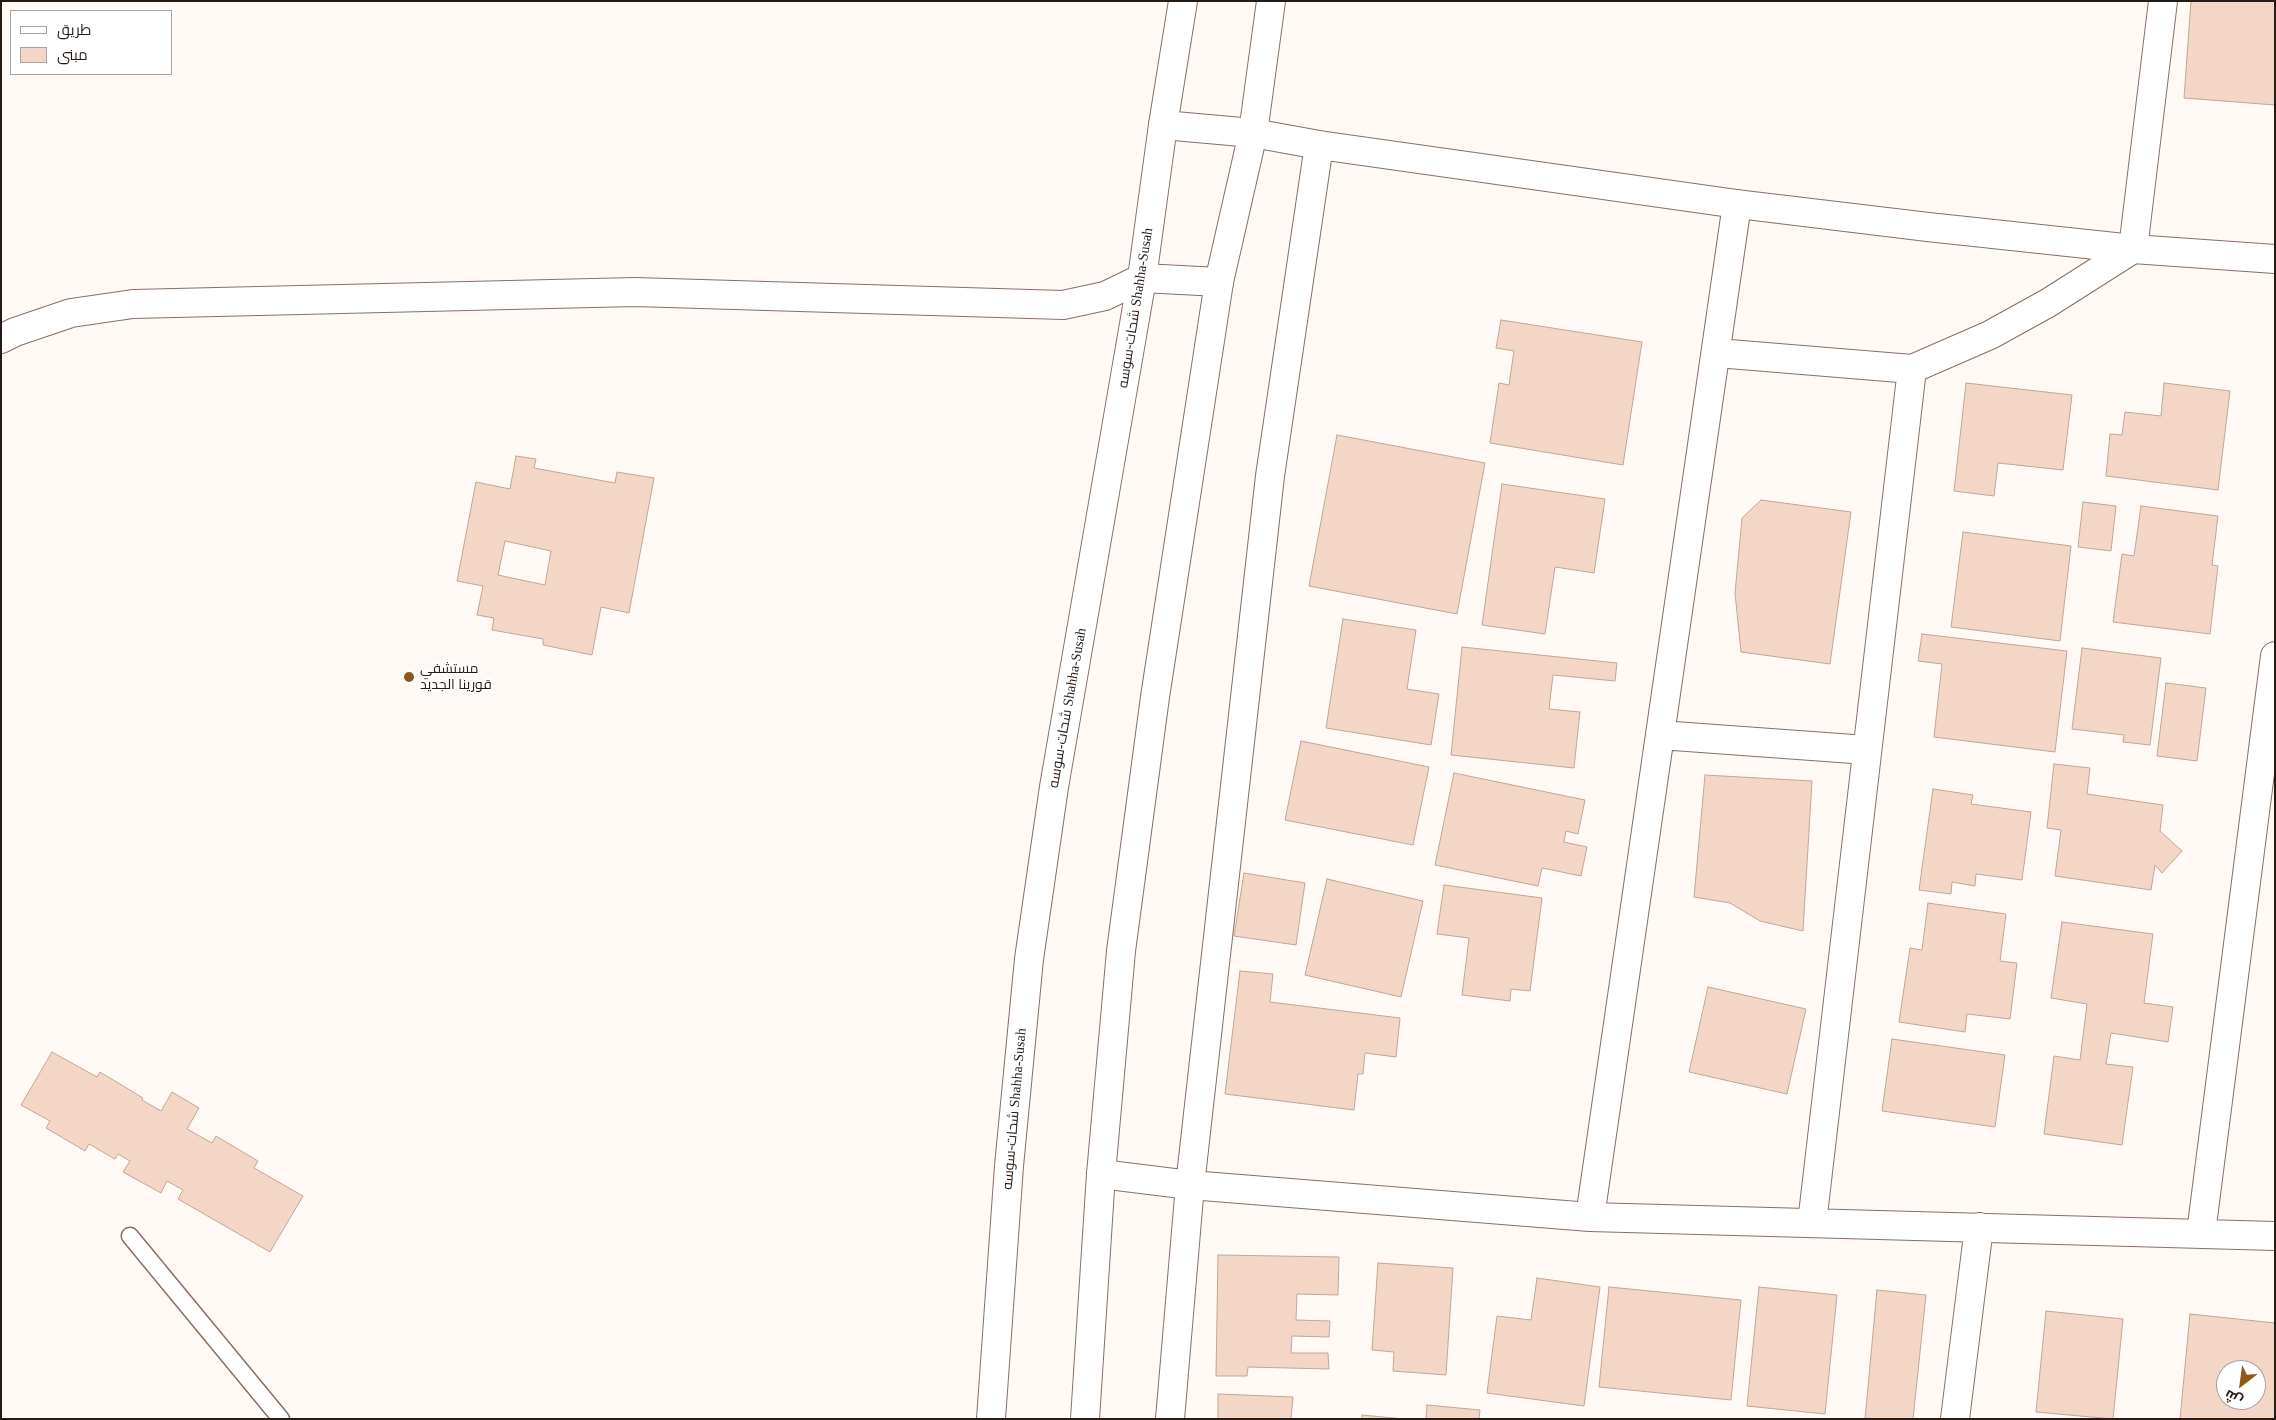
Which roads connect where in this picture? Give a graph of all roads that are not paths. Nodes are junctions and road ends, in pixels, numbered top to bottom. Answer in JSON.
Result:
{"nodes":[{"id":1,"x":1183,"y":1,"type":"edge"},
{"id":2,"x":1270,"y":1,"type":"edge"},
{"id":3,"x":2163,"y":1,"type":"edge"},
{"id":4,"x":1163,"y":125,"type":"junction"},
{"id":5,"x":1253,"y":133,"type":"junction"},
{"id":6,"x":1319,"y":145,"type":"junction"},
{"id":7,"x":1737,"y":204,"type":"junction"},
{"id":8,"x":2133,"y":249,"type":"junction"},
{"id":9,"x":2275,"y":259,"type":"edge"},
{"id":10,"x":1142,"y":278,"type":"junction"},
{"id":11,"x":1219,"y":282,"type":"junction"},
{"id":12,"x":1,"y":339,"type":"edge"},
{"id":13,"x":1717,"y":353,"type":"junction"},
{"id":14,"x":1912,"y":369,"type":"junction"},
{"id":15,"x":2275,"y":656,"type":"edge"},
{"id":16,"x":1660,"y":735,"type":"junction"},
{"id":17,"x":1867,"y":750,"type":"junction"},
{"id":18,"x":2266,"y":785,"type":"edge"},
{"id":19,"x":1101,"y":1174,"type":"junction"},
{"id":20,"x":1190,"y":1185,"type":"junction"},
{"id":21,"x":1590,"y":1217,"type":"junction"},
{"id":22,"x":1812,"y":1223,"type":"junction"},
{"id":23,"x":1980,"y":1227,"type":"junction"},
{"id":24,"x":2201,"y":1233,"type":"junction"},
{"id":25,"x":130,"y":1236,"type":"dead end"},
{"id":26,"x":2275,"y":1236,"type":"edge"},
{"id":27,"x":281,"y":1419,"type":"edge"},
{"id":28,"x":991,"y":1419,"type":"edge"},
{"id":29,"x":1085,"y":1419,"type":"edge"},
{"id":30,"x":1170,"y":1419,"type":"edge"},
{"id":31,"x":1955,"y":1419,"type":"edge"}],
"edges":[{"from":1,"to":4,"type":"street","name":"شحات-سوسه Shahha-Susah"},
{"from":2,"to":5,"type":"street"},
{"from":3,"to":8,"type":"street"},
{"from":4,"to":5,"type":"street"},
{"from":4,"to":10,"type":"street","name":"شحات-سوسه Shahha-Susah"},
{"from":5,"to":6,"type":"street"},
{"from":5,"to":11,"type":"street"},
{"from":6,"to":7,"type":"street"},
{"from":6,"to":20,"type":"street"},
{"from":7,"to":8,"type":"street"},
{"from":7,"to":13,"type":"street"},
{"from":8,"to":9,"type":"street"},
{"from":8,"to":14,"type":"street"},
{"from":10,"to":11,"type":"street"},
{"from":10,"to":12,"type":"street"},
{"from":10,"to":28,"type":"street","name":"شحات-سوسه Shahha-Susah"},
{"from":11,"to":19,"type":"street"},
{"from":13,"to":14,"type":"street"},
{"from":13,"to":16,"type":"street"},
{"from":14,"to":17,"type":"street"},
{"from":15,"to":18,"type":"street"},
{"from":16,"to":17,"type":"street"},
{"from":16,"to":21,"type":"street"},
{"from":17,"to":22,"type":"street"},
{"from":18,"to":24,"type":"street"},
{"from":19,"to":20,"type":"street"},
{"from":19,"to":29,"type":"street"},
{"from":20,"to":21,"type":"street"},
{"from":20,"to":30,"type":"street"},
{"from":21,"to":22,"type":"street"},
{"from":22,"to":23,"type":"street"},
{"from":23,"to":24,"type":"street"},
{"from":23,"to":31,"type":"street"},
{"from":24,"to":26,"type":"street"},
{"from":25,"to":27,"type":"lane"}]}
